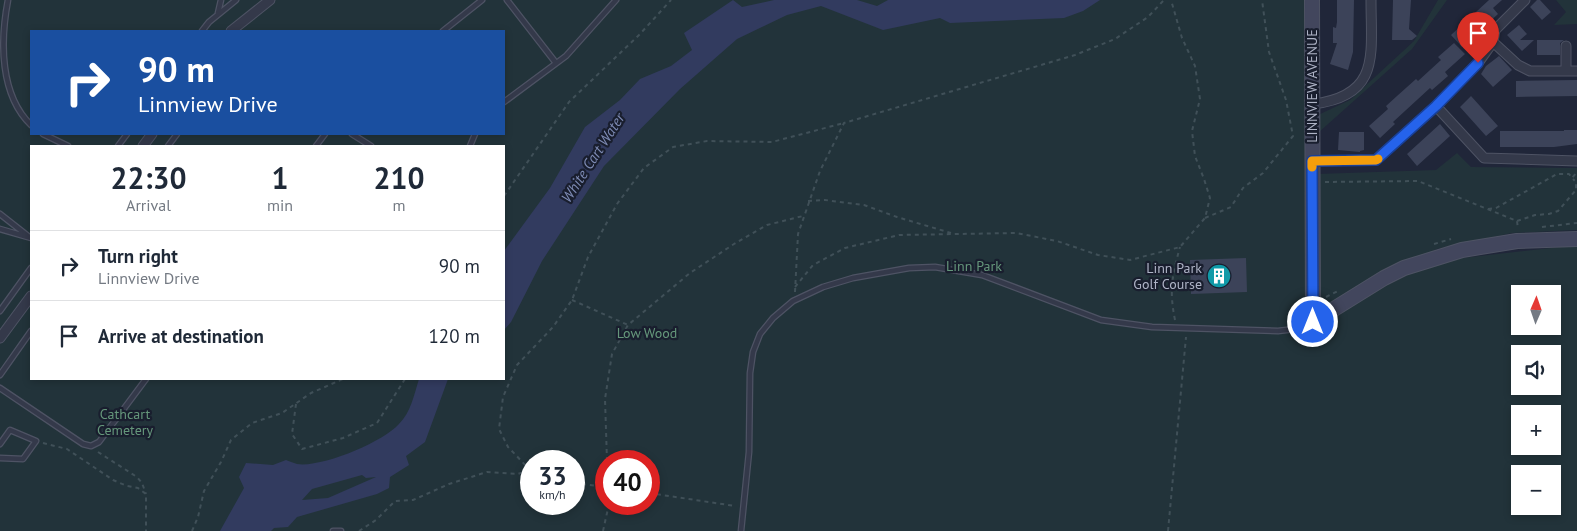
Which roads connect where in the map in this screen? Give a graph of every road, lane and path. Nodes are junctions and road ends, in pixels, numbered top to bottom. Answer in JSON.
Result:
{"nodes":[{"id":1,"x":8,"y":0,"type":"edge"},
{"id":2,"x":221,"y":0,"type":"edge"},
{"id":3,"x":236,"y":0,"type":"edge"},
{"id":4,"x":270,"y":0,"type":"edge"},
{"id":5,"x":482,"y":0,"type":"edge"},
{"id":6,"x":507,"y":0,"type":"edge"},
{"id":7,"x":616,"y":0,"type":"edge"},
{"id":8,"x":672,"y":0,"type":"edge"},
{"id":9,"x":1164,"y":0,"type":"edge"},
{"id":10,"x":1171,"y":0,"type":"edge"},
{"id":11,"x":1262,"y":0,"type":"edge"},
{"id":12,"x":1312,"y":0,"type":"edge"},
{"id":13,"x":1371,"y":0,"type":"edge"},
{"id":14,"x":1525,"y":0,"type":"edge"},
{"id":15,"x":218,"y":14,"type":"junction"},
{"id":16,"x":203,"y":30,"type":"edge"},
{"id":17,"x":231,"y":30,"type":"edge"},
{"id":18,"x":444,"y":30,"type":"edge"},
{"id":19,"x":1493,"y":42,"type":"junction"},
{"id":20,"x":1566,"y":46,"type":"dead end"},
{"id":21,"x":556,"y":63,"type":"junction"},
{"id":22,"x":1577,"y":71,"type":"edge"},
{"id":23,"x":1566,"y":72,"type":"junction"},
{"id":24,"x":505,"y":101,"type":"edge"},
{"id":25,"x":1313,"y":104,"type":"junction"},
{"id":26,"x":1436,"y":106,"type":"junction"},
{"id":27,"x":844,"y":123,"type":"junction"},
{"id":28,"x":30,"y":124,"type":"edge"},
{"id":29,"x":45,"y":135,"type":"edge"},
{"id":30,"x":354,"y":135,"type":"edge"},
{"id":31,"x":66,"y":145,"type":"edge"},
{"id":32,"x":369,"y":145,"type":"edge"},
{"id":33,"x":1577,"y":161,"type":"edge"},
{"id":34,"x":1312,"y":167,"type":"junction"},
{"id":35,"x":1577,"y":172,"type":"edge"},
{"id":36,"x":1572,"y":178,"type":"junction"},
{"id":37,"x":505,"y":195,"type":"edge"},
{"id":38,"x":808,"y":200,"type":"junction"},
{"id":39,"x":1485,"y":209,"type":"junction"},
{"id":40,"x":0,"y":214,"type":"edge"},
{"id":41,"x":803,"y":216,"type":"junction"},
{"id":42,"x":1204,"y":218,"type":"junction"},
{"id":43,"x":1517,"y":222,"type":"junction"},
{"id":44,"x":0,"y":229,"type":"edge"},
{"id":45,"x":1518,"y":229,"type":"dead end"},
{"id":46,"x":954,"y":234,"type":"junction"},
{"id":47,"x":30,"y":237,"type":"edge"},
{"id":48,"x":1577,"y":239,"type":"edge"},
{"id":49,"x":1180,"y":247,"type":"junction"},
{"id":50,"x":30,"y":269,"type":"edge"},
{"id":51,"x":795,"y":287,"type":"junction"},
{"id":52,"x":30,"y":297,"type":"edge"},
{"id":53,"x":572,"y":300,"type":"junction"},
{"id":54,"x":793,"y":301,"type":"junction"},
{"id":55,"x":0,"y":311,"type":"edge"},
{"id":56,"x":1313,"y":322,"type":"junction"},
{"id":57,"x":628,"y":326,"type":"junction"},
{"id":58,"x":1176,"y":328,"type":"junction"},
{"id":59,"x":1187,"y":328,"type":"junction"},
{"id":60,"x":30,"y":332,"type":"edge"},
{"id":61,"x":0,"y":338,"type":"edge"},
{"id":62,"x":0,"y":375,"type":"edge"},
{"id":63,"x":145,"y":380,"type":"edge"},
{"id":64,"x":341,"y":380,"type":"edge"},
{"id":65,"x":404,"y":380,"type":"edge"},
{"id":66,"x":0,"y":388,"type":"edge"},
{"id":67,"x":296,"y":404,"type":"junction"},
{"id":68,"x":36,"y":441,"type":"junction"},
{"id":69,"x":0,"y":444,"type":"edge"},
{"id":70,"x":91,"y":446,"type":"junction"},
{"id":71,"x":607,"y":450,"type":"edge"},
{"id":72,"x":0,"y":458,"type":"edge"},
{"id":73,"x":520,"y":460,"type":"edge"},
{"id":74,"x":520,"y":473,"type":"edge"},
{"id":75,"x":146,"y":494,"type":"junction"},
{"id":76,"x":660,"y":495,"type":"edge"},
{"id":77,"x":744,"y":508,"type":"junction"},
{"id":78,"x":607,"y":515,"type":"edge"},
{"id":79,"x":146,"y":531,"type":"edge"},
{"id":80,"x":192,"y":531,"type":"edge"},
{"id":81,"x":333,"y":531,"type":"edge"},
{"id":82,"x":341,"y":531,"type":"edge"},
{"id":83,"x":359,"y":531,"type":"edge"},
{"id":84,"x":604,"y":531,"type":"edge"},
{"id":85,"x":741,"y":531,"type":"edge"},
{"id":86,"x":1168,"y":531,"type":"edge"}],
"edges":[{"from":1,"to":28,"type":"lane"},
{"from":2,"to":15,"type":"lane"},
{"from":3,"to":15,"type":"lane"},
{"from":4,"to":17,"type":"street"},
{"from":5,"to":18,"type":"lane"},
{"from":6,"to":21,"type":"lane"},
{"from":7,"to":21,"type":"lane"},
{"from":8,"to":37,"type":"path"},
{"from":9,"to":27,"type":"path"},
{"from":10,"to":42,"type":"path"},
{"from":11,"to":42,"type":"path"},
{"from":12,"to":25,"type":"street","name":"LINNVIEW AVENUE"},
{"from":13,"to":25,"type":"street"},
{"from":14,"to":19,"type":"street"},
{"from":15,"to":16,"type":"lane"},
{"from":19,"to":23,"type":"street"},
{"from":19,"to":26,"type":"street"},
{"from":20,"to":23,"type":"street"},
{"from":21,"to":24,"type":"lane"},
{"from":22,"to":23,"type":"street"},
{"from":25,"to":34,"type":"street","name":"LINNVIEW AVENUE"},
{"from":26,"to":33,"type":"street"},
{"from":26,"to":34,"type":"street"},
{"from":27,"to":38,"type":"path"},
{"from":27,"to":53,"type":"path"},
{"from":29,"to":31,"type":"lane"},
{"from":30,"to":32,"type":"lane"},
{"from":34,"to":39,"type":"path"},
{"from":34,"to":56,"type":"street","name":"LINNVIEW AVENUE"},
{"from":35,"to":36,"type":"path"},
{"from":36,"to":39,"type":"path"},
{"from":36,"to":43,"type":"path"},
{"from":38,"to":41,"type":"path"},
{"from":38,"to":46,"type":"path"},
{"from":39,"to":43,"type":"path"},
{"from":40,"to":47,"type":"lane"},
{"from":41,"to":51,"type":"path"},
{"from":41,"to":57,"type":"path"},
{"from":42,"to":49,"type":"path"},
{"from":43,"to":45,"type":"path"},
{"from":44,"to":47,"type":"lane"},
{"from":46,"to":49,"type":"path"},
{"from":46,"to":51,"type":"path"},
{"from":48,"to":56,"type":"street"},
{"from":49,"to":58,"type":"path"},
{"from":50,"to":55,"type":"lane"},
{"from":51,"to":54,"type":"path"},
{"from":52,"to":61,"type":"street"},
{"from":53,"to":57,"type":"path"},
{"from":53,"to":73,"type":"path"},
{"from":54,"to":58,"type":"lane"},
{"from":54,"to":77,"type":"lane"},
{"from":56,"to":59,"type":"lane"},
{"from":57,"to":71,"type":"path"},
{"from":58,"to":59,"type":"lane"},
{"from":59,"to":86,"type":"path"},
{"from":60,"to":62,"type":"lane"},
{"from":63,"to":70,"type":"lane"},
{"from":64,"to":67,"type":"path"},
{"from":65,"to":67,"type":"path"},
{"from":66,"to":70,"type":"lane"},
{"from":67,"to":80,"type":"path"},
{"from":68,"to":69,"type":"lane"},
{"from":68,"to":72,"type":"lane"},
{"from":68,"to":75,"type":"path"},
{"from":70,"to":75,"type":"path"},
{"from":74,"to":83,"type":"path"},
{"from":75,"to":79,"type":"path"},
{"from":76,"to":77,"type":"path"},
{"from":77,"to":85,"type":"lane"},
{"from":78,"to":84,"type":"path"},
{"from":81,"to":82,"type":"lane"}]}
